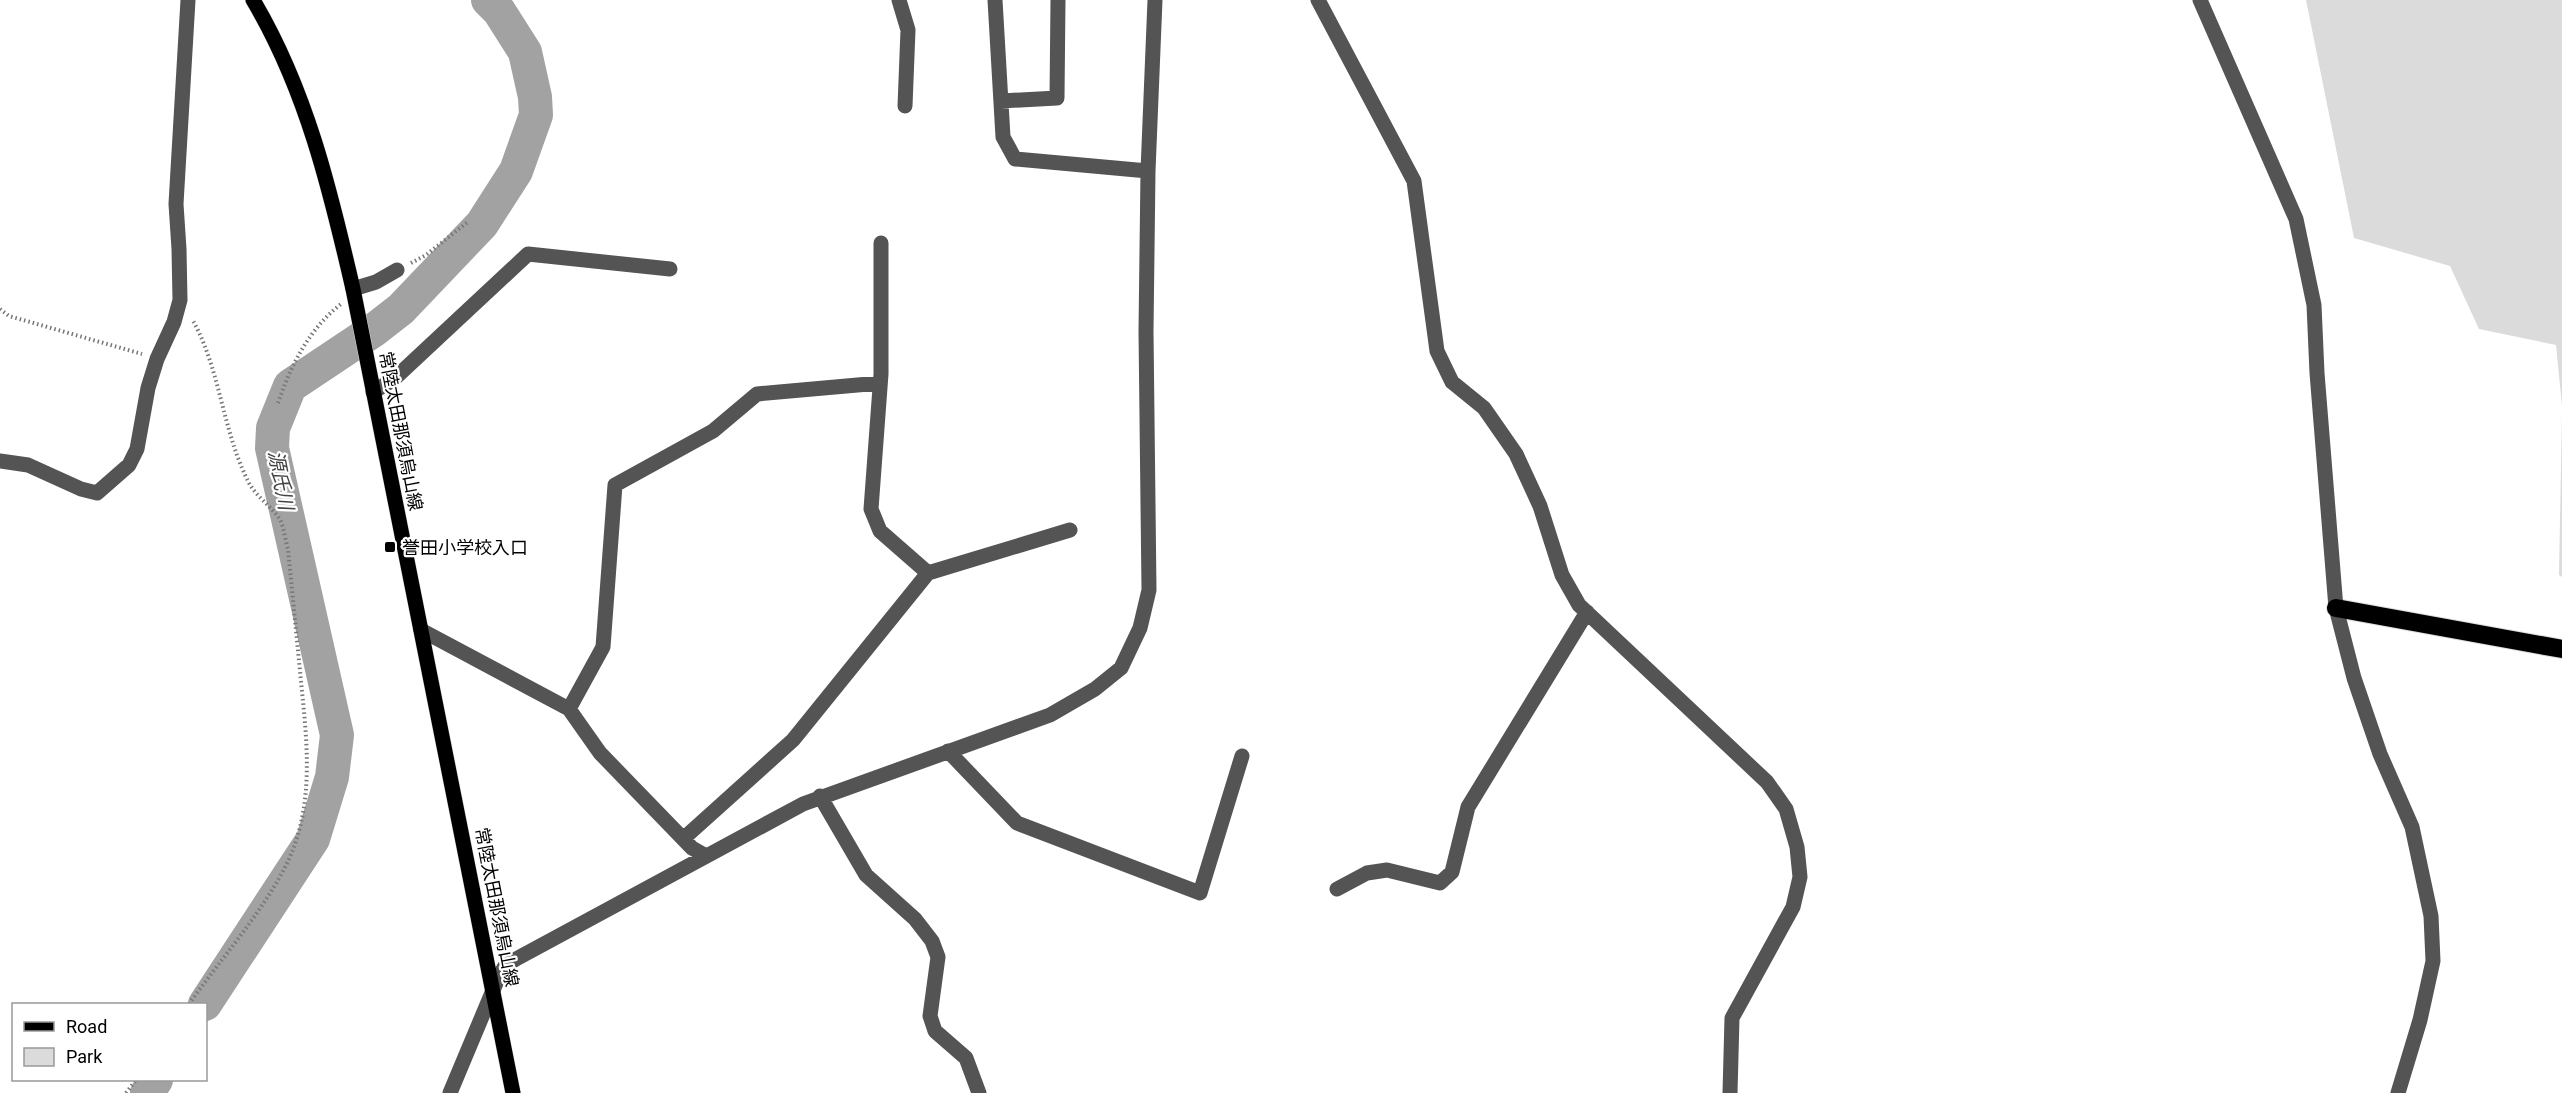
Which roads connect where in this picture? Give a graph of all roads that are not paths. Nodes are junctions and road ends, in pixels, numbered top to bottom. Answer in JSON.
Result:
{"nodes":[{"id":1,"x":188,"y":0,"type":"edge"},
{"id":2,"x":253,"y":0,"type":"edge"},
{"id":3,"x":899,"y":0,"type":"edge"},
{"id":4,"x":994,"y":0,"type":"edge"},
{"id":5,"x":1058,"y":0,"type":"edge"},
{"id":6,"x":1155,"y":0,"type":"edge"},
{"id":7,"x":1318,"y":0,"type":"edge"},
{"id":8,"x":2200,"y":0,"type":"edge"},
{"id":9,"x":1001,"y":101,"type":"junction"},
{"id":10,"x":905,"y":106,"type":"dead end"},
{"id":11,"x":1148,"y":171,"type":"junction"},
{"id":12,"x":881,"y":243,"type":"dead end"},
{"id":13,"x":670,"y":269,"type":"dead end"},
{"id":14,"x":397,"y":270,"type":"road end"},
{"id":15,"x":355,"y":299,"type":"junction"},
{"id":16,"x":880,"y":383,"type":"junction"},
{"id":17,"x":372,"y":386,"type":"junction"},
{"id":18,"x":0,"y":461,"type":"edge"},
{"id":19,"x":1070,"y":530,"type":"dead end"},
{"id":20,"x":928,"y":573,"type":"junction"},
{"id":21,"x":2336,"y":608,"type":"junction"},
{"id":22,"x":1587,"y":612,"type":"junction"},
{"id":23,"x":421,"y":630,"type":"junction"},
{"id":24,"x":2562,"y":650,"type":"edge"},
{"id":25,"x":569,"y":709,"type":"junction"},
{"id":26,"x":948,"y":751,"type":"junction"},
{"id":27,"x":1242,"y":756,"type":"dead end"},
{"id":28,"x":820,"y":796,"type":"junction"},
{"id":29,"x":682,"y":838,"type":"junction"},
{"id":30,"x":706,"y":856,"type":"junction"},
{"id":31,"x":1337,"y":889,"type":"dead end"},
{"id":32,"x":493,"y":988,"type":"junction"},
{"id":33,"x":450,"y":1093,"type":"edge"},
{"id":34,"x":513,"y":1093,"type":"edge"},
{"id":35,"x":979,"y":1093,"type":"edge"},
{"id":36,"x":1730,"y":1093,"type":"edge"},
{"id":37,"x":2398,"y":1093,"type":"edge"}],
"edges":[{"from":1,"to":18,"type":"street"},
{"from":2,"to":15,"type":"main road","name":"常陸太田那須烏山線"},
{"from":3,"to":10,"type":"street"},
{"from":4,"to":9,"type":"street"},
{"from":5,"to":9,"type":"street"},
{"from":6,"to":11,"type":"street"},
{"from":7,"to":22,"type":"street"},
{"from":8,"to":21,"type":"street"},
{"from":9,"to":11,"type":"street"},
{"from":11,"to":26,"type":"street"},
{"from":12,"to":16,"type":"street"},
{"from":13,"to":17,"type":"street"},
{"from":14,"to":15,"type":"street"},
{"from":15,"to":17,"type":"main road","name":"常陸太田那須烏山線"},
{"from":16,"to":20,"type":"street"},
{"from":16,"to":25,"type":"street"},
{"from":17,"to":23,"type":"main road","name":"常陸太田那須烏山線"},
{"from":19,"to":20,"type":"street"},
{"from":20,"to":29,"type":"street"},
{"from":21,"to":24,"type":"highway"},
{"from":21,"to":37,"type":"street"},
{"from":22,"to":31,"type":"street"},
{"from":22,"to":36,"type":"street"},
{"from":23,"to":25,"type":"street"},
{"from":23,"to":32,"type":"main road","name":"常陸太田那須烏山線"},
{"from":25,"to":29,"type":"street"},
{"from":26,"to":27,"type":"street"},
{"from":26,"to":28,"type":"street"},
{"from":28,"to":30,"type":"street"},
{"from":28,"to":35,"type":"street"},
{"from":29,"to":30,"type":"street"},
{"from":30,"to":32,"type":"street"},
{"from":32,"to":33,"type":"street"},
{"from":32,"to":34,"type":"main road","name":"常陸太田那須烏山線"}]}
